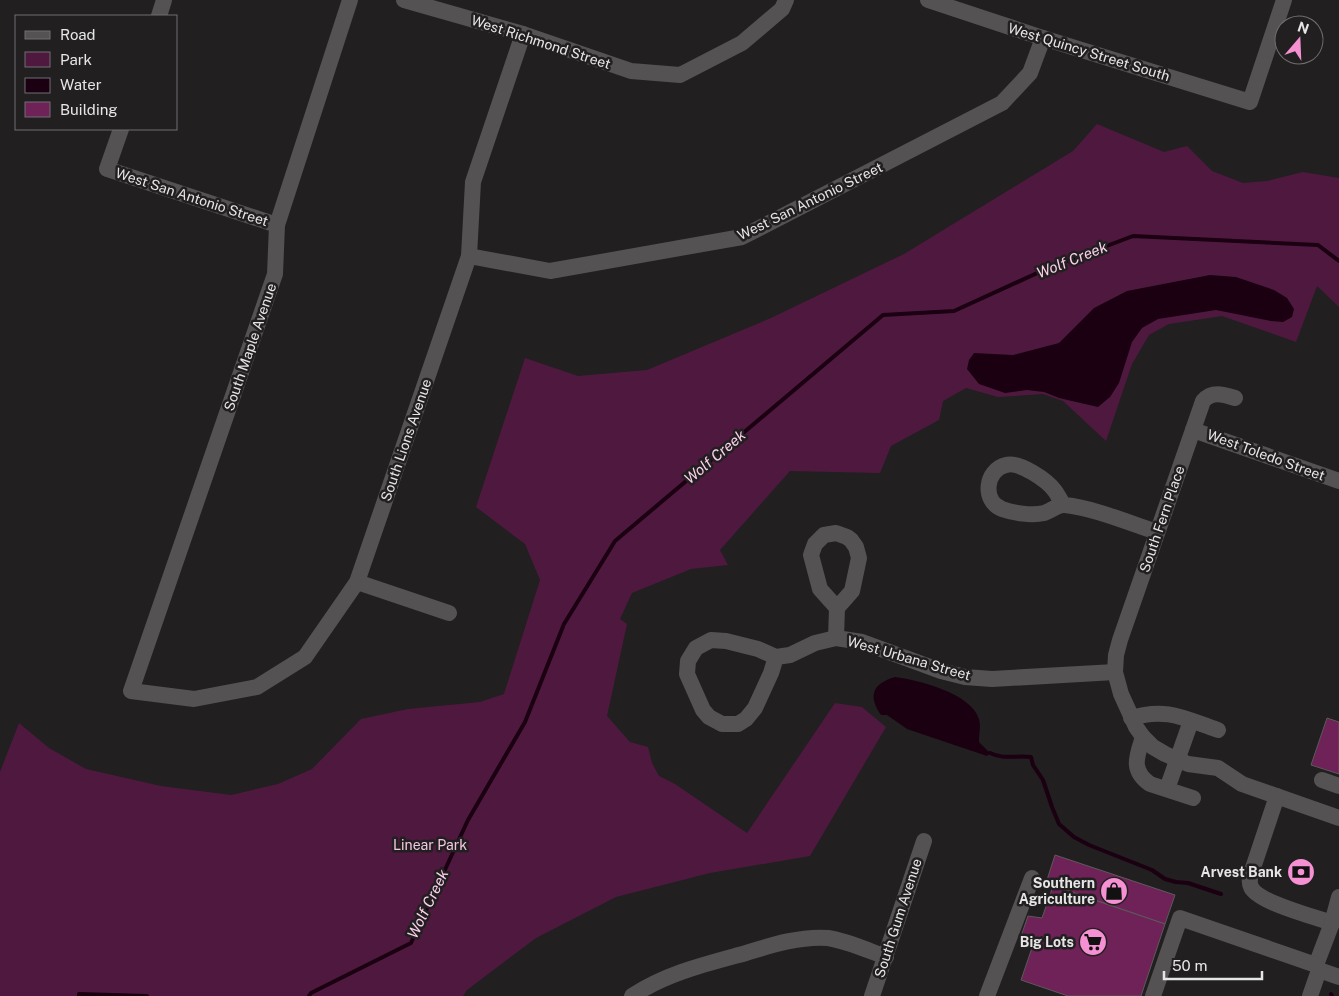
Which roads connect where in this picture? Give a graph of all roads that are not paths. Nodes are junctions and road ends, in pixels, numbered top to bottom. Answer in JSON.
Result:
{"nodes":[{"id":1,"x":164,"y":0,"type":"edge"},
{"id":2,"x":350,"y":0,"type":"edge"},
{"id":3,"x":404,"y":0,"type":"edge"},
{"id":4,"x":786,"y":0,"type":"edge"},
{"id":5,"x":928,"y":0,"type":"edge"},
{"id":6,"x":1284,"y":0,"type":"edge"},
{"id":7,"x":159,"y":15,"type":"edge"},
{"id":8,"x":523,"y":34,"type":"junction"},
{"id":9,"x":1043,"y":38,"type":"junction"},
{"id":10,"x":121,"y":130,"type":"edge"},
{"id":11,"x":277,"y":225,"type":"junction"},
{"id":12,"x":469,"y":256,"type":"junction"},
{"id":13,"x":1235,"y":398,"type":"dead end"},
{"id":14,"x":1193,"y":430,"type":"junction"},
{"id":15,"x":1339,"y":481,"type":"edge"},
{"id":16,"x":1062,"y":504,"type":"dead end"},
{"id":17,"x":1157,"y":532,"type":"junction"},
{"id":18,"x":357,"y":582,"type":"junction"},
{"id":19,"x":837,"y":608,"type":"dead end"},
{"id":20,"x":449,"y":613,"type":"dead end"},
{"id":21,"x":836,"y":638,"type":"junction"},
{"id":22,"x":776,"y":657,"type":"junction"},
{"id":23,"x":1115,"y":672,"type":"junction"},
{"id":24,"x":131,"y":691,"type":"joint"},
{"id":25,"x":1131,"y":718,"type":"junction"},
{"id":26,"x":1191,"y":721,"type":"junction"},
{"id":27,"x":1218,"y":730,"type":"dead end"},
{"id":28,"x":1143,"y":737,"type":"junction"},
{"id":29,"x":1176,"y":759,"type":"junction"},
{"id":30,"x":1322,"y":780,"type":"dead end"},
{"id":31,"x":1339,"y":786,"type":"edge"},
{"id":32,"x":1167,"y":789,"type":"junction"},
{"id":33,"x":1277,"y":796,"type":"junction"},
{"id":34,"x":1193,"y":798,"type":"dead end"},
{"id":35,"x":1339,"y":818,"type":"edge"},
{"id":36,"x":924,"y":841,"type":"dead end"},
{"id":37,"x":1032,"y":878,"type":"dead end"},
{"id":38,"x":1339,"y":898,"type":"edge"},
{"id":39,"x":1332,"y":923,"type":"junction"},
{"id":40,"x":886,"y":957,"type":"junction"},
{"id":41,"x":1318,"y":967,"type":"junction"},
{"id":42,"x":1339,"y":977,"type":"edge"},
{"id":43,"x":632,"y":996,"type":"edge"},
{"id":44,"x":872,"y":996,"type":"edge"},
{"id":45,"x":987,"y":996,"type":"edge"},
{"id":46,"x":1153,"y":996,"type":"edge"},
{"id":47,"x":1310,"y":996,"type":"edge"}],
"edges":[{"from":1,"to":7,"type":"street"},
{"from":2,"to":11,"type":"street","name":"South Maple Avenue"},
{"from":3,"to":8,"type":"street","name":"West Richmond Street"},
{"from":4,"to":8,"type":"street","name":"West Richmond Street"},
{"from":5,"to":9,"type":"street","name":"West Quincy Street South"},
{"from":6,"to":9,"type":"street","name":"West Quincy Street South"},
{"from":8,"to":12,"type":"street","name":"South Lions Avenue"},
{"from":9,"to":12,"type":"street","name":"West San Antonio Street"},
{"from":10,"to":11,"type":"street","name":"West San Antonio Street"},
{"from":11,"to":24,"type":"street","name":"South Maple Avenue"},
{"from":12,"to":18,"type":"street","name":"South Lions Avenue"},
{"from":13,"to":14,"type":"street","name":"South Fern Place"},
{"from":14,"to":15,"type":"street","name":"West Toledo Street"},
{"from":14,"to":17,"type":"street","name":"South Fern Place"},
{"from":16,"to":17,"type":"street"},
{"from":17,"to":23,"type":"street","name":"South Fern Place"},
{"from":18,"to":20,"type":"street"},
{"from":18,"to":24,"type":"street","name":"South Lions Avenue"},
{"from":19,"to":21,"type":"street"},
{"from":21,"to":22,"type":"street","name":"West Urbana Street"},
{"from":21,"to":23,"type":"street","name":"West Urbana Street"},
{"from":22,"to":22,"type":"street"},
{"from":23,"to":25,"type":"street"},
{"from":25,"to":26,"type":"street"},
{"from":25,"to":28,"type":"street"},
{"from":26,"to":27,"type":"street"},
{"from":26,"to":29,"type":"street"},
{"from":28,"to":29,"type":"street"},
{"from":28,"to":32,"type":"street"},
{"from":29,"to":32,"type":"street"},
{"from":29,"to":33,"type":"street"},
{"from":30,"to":31,"type":"street"},
{"from":32,"to":34,"type":"street"},
{"from":33,"to":35,"type":"street"},
{"from":33,"to":39,"type":"street"},
{"from":36,"to":40,"type":"street","name":"South Gum Avenue"},
{"from":37,"to":45,"type":"street"},
{"from":38,"to":39,"type":"street"},
{"from":39,"to":41,"type":"street"},
{"from":40,"to":43,"type":"street"},
{"from":40,"to":44,"type":"street","name":"South Gum Avenue"},
{"from":41,"to":42,"type":"street"},
{"from":41,"to":46,"type":"street"},
{"from":41,"to":47,"type":"street"}]}
